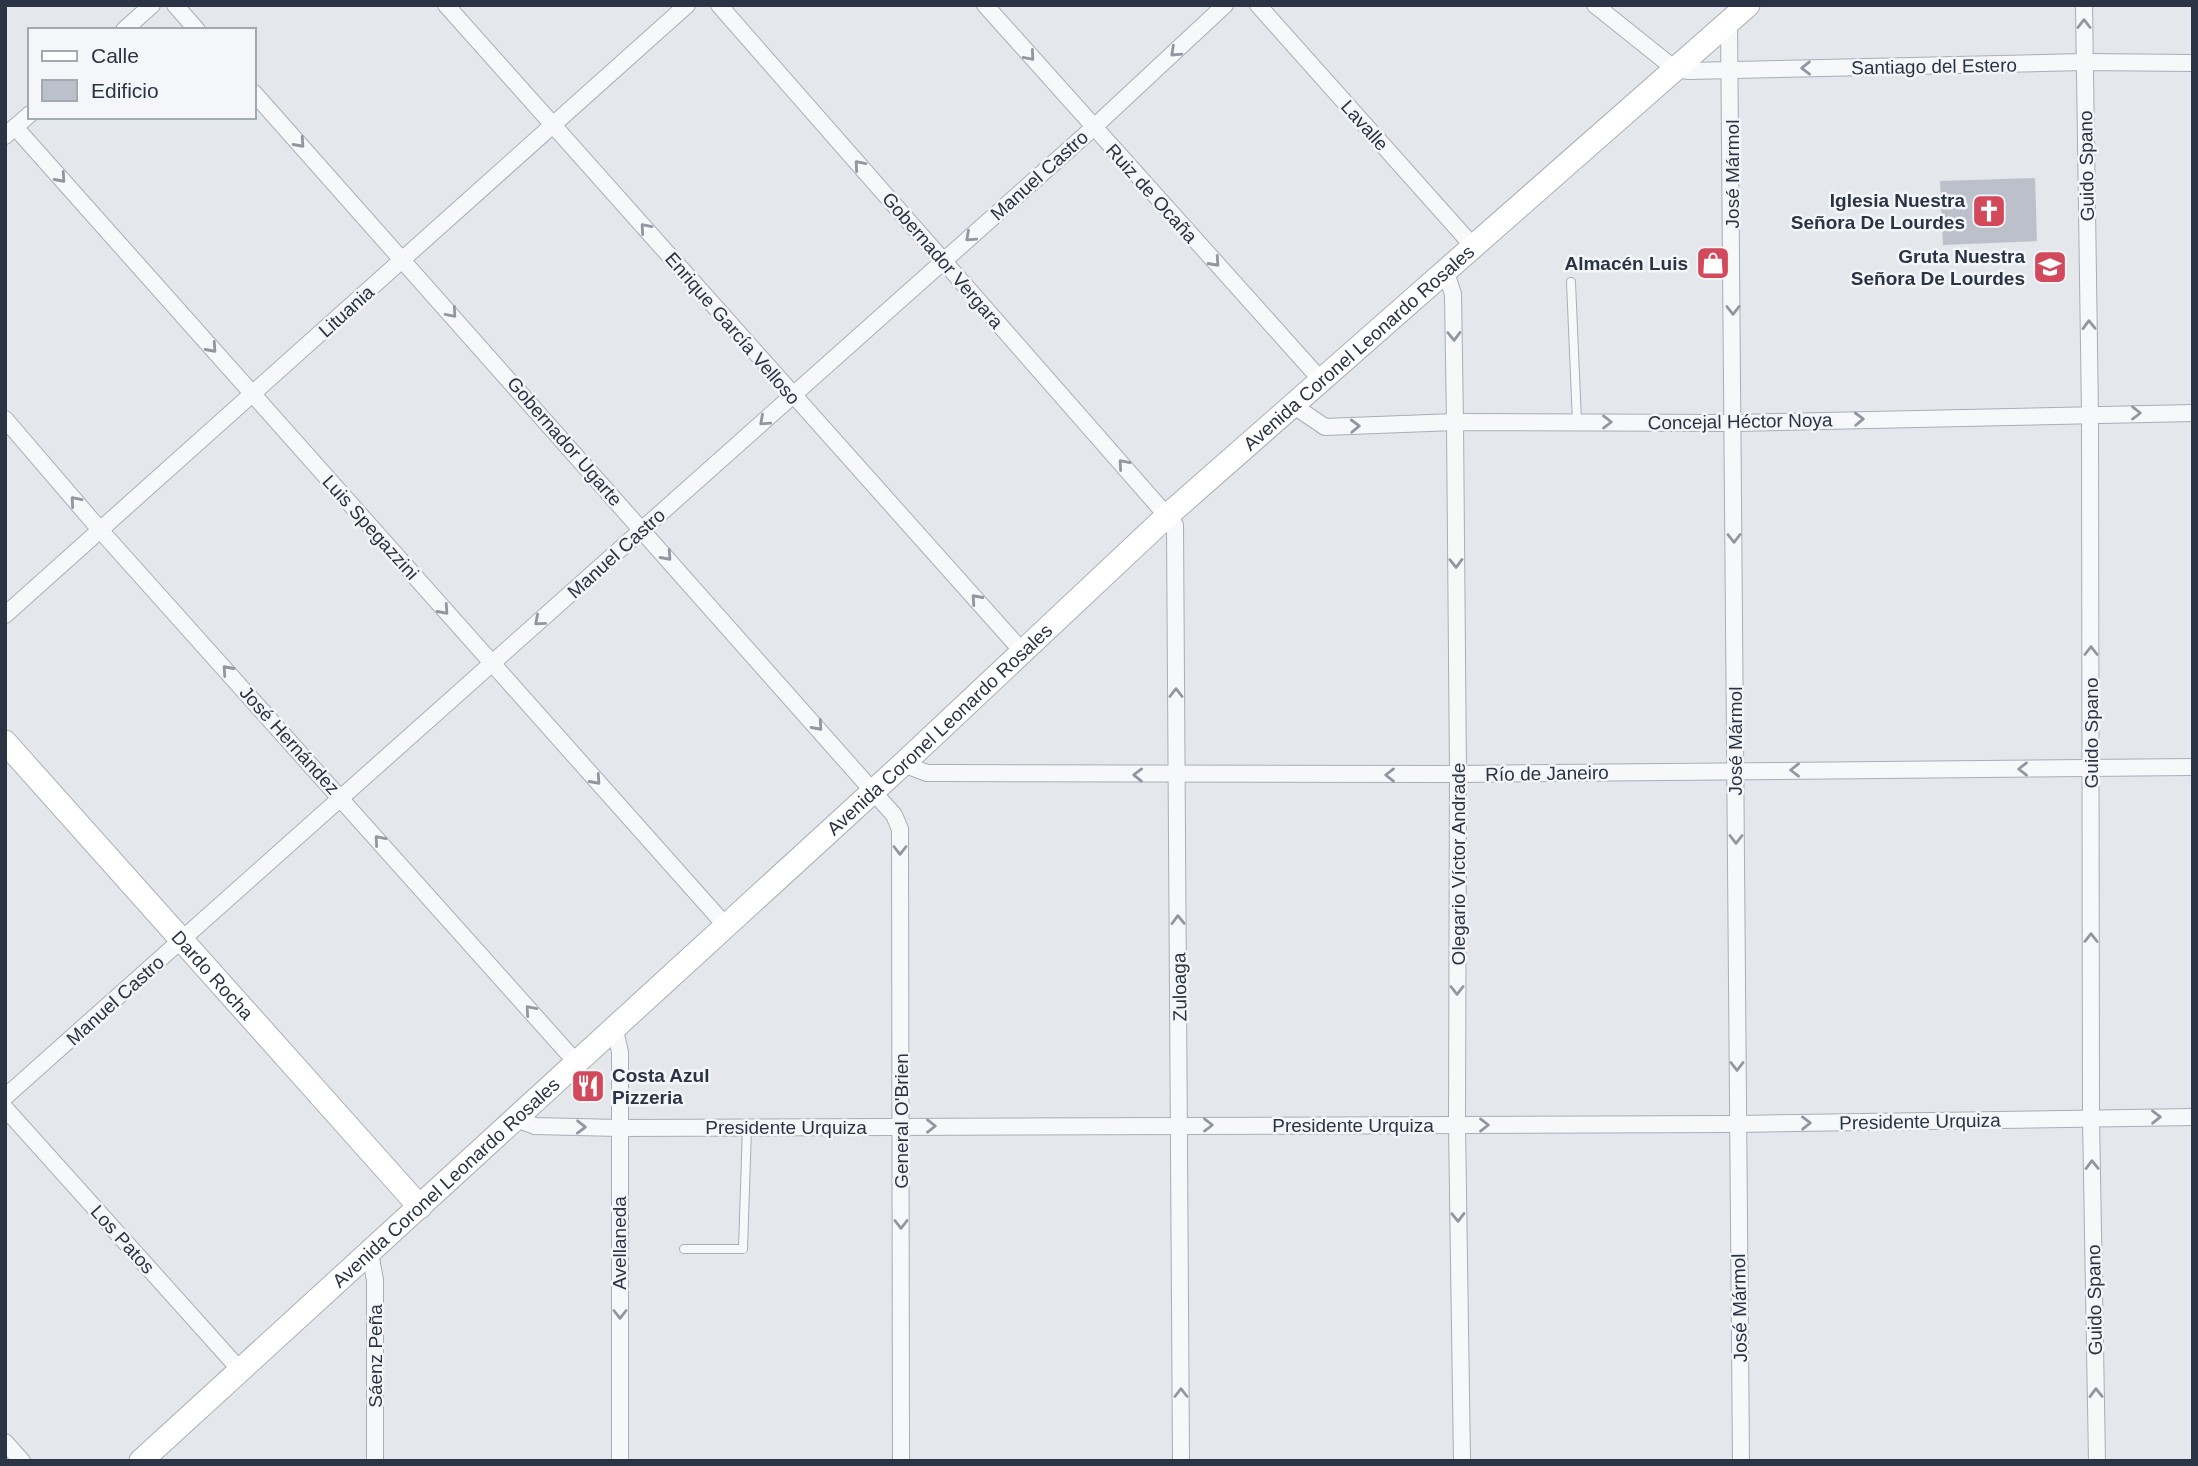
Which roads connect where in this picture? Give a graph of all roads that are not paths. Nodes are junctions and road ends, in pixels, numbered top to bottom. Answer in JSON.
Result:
{"nodes":[{"id":1,"x":152,"y":5,"type":"edge"},
{"id":2,"x":174,"y":5,"type":"edge"},
{"id":3,"x":446,"y":5,"type":"edge"},
{"id":4,"x":687,"y":5,"type":"edge"},
{"id":5,"x":719,"y":5,"type":"edge"},
{"id":6,"x":985,"y":5,"type":"edge"},
{"id":7,"x":1225,"y":5,"type":"edge"},
{"id":8,"x":1258,"y":5,"type":"edge"},
{"id":9,"x":1748,"y":5,"type":"edge"},
{"id":10,"x":2084,"y":5,"type":"edge"},
{"id":11,"x":1604,"y":8,"type":"edge"},
{"id":12,"x":1729,"y":22,"type":"junction"},
{"id":13,"x":126,"y":28,"type":"edge"},
{"id":14,"x":195,"y":28,"type":"edge"},
{"id":15,"x":2084,"y":62,"type":"junction"},
{"id":16,"x":2193,"y":63,"type":"edge"},
{"id":17,"x":1675,"y":69,"type":"junction"},
{"id":18,"x":1732,"y":70,"type":"junction"},
{"id":19,"x":256,"y":95,"type":"edge"},
{"id":20,"x":28,"y":116,"type":"edge"},
{"id":21,"x":554,"y":125,"type":"junction"},
{"id":22,"x":1093,"y":128,"type":"junction"},
{"id":23,"x":10,"y":132,"type":"edge"},
{"id":24,"x":1472,"y":245,"type":"junction"},
{"id":25,"x":404,"y":259,"type":"junction"},
{"id":26,"x":943,"y":261,"type":"junction"},
{"id":27,"x":1445,"y":269,"type":"junction"},
{"id":28,"x":1571,"y":282,"type":"dead end"},
{"id":29,"x":1321,"y":380,"type":"junction"},
{"id":30,"x":253,"y":394,"type":"junction"},
{"id":31,"x":792,"y":396,"type":"junction"},
{"id":32,"x":1294,"y":406,"type":"junction"},
{"id":33,"x":2090,"y":413,"type":"junction"},
{"id":34,"x":2193,"y":413,"type":"edge"},
{"id":35,"x":5,"y":419,"type":"edge"},
{"id":36,"x":1455,"y":422,"type":"junction"},
{"id":37,"x":1577,"y":422,"type":"junction"},
{"id":38,"x":1734,"y":423,"type":"junction"},
{"id":39,"x":1168,"y":515,"type":"junction"},
{"id":40,"x":643,"y":529,"type":"junction"},
{"id":41,"x":102,"y":531,"type":"junction"},
{"id":42,"x":5,"y":615,"type":"edge"},
{"id":43,"x":1021,"y":650,"type":"junction"},
{"id":44,"x":492,"y":663,"type":"junction"},
{"id":45,"x":5,"y":742,"type":"edge"},
{"id":46,"x":903,"y":764,"type":"junction"},
{"id":47,"x":2193,"y":767,"type":"edge"},
{"id":48,"x":2091,"y":768,"type":"junction"},
{"id":49,"x":1735,"y":771,"type":"junction"},
{"id":50,"x":1458,"y":774,"type":"junction"},
{"id":51,"x":1176,"y":775,"type":"junction"},
{"id":52,"x":875,"y":789,"type":"junction"},
{"id":53,"x":342,"y":797,"type":"junction"},
{"id":54,"x":726,"y":926,"type":"junction"},
{"id":55,"x":181,"y":940,"type":"junction"},
{"id":56,"x":614,"y":1026,"type":"junction"},
{"id":57,"x":575,"y":1061,"type":"junction"},
{"id":58,"x":5,"y":1097,"type":"edge"},
{"id":59,"x":5,"y":1108,"type":"edge"},
{"id":60,"x":2193,"y":1117,"type":"edge"},
{"id":61,"x":514,"y":1118,"type":"junction"},
{"id":62,"x":2091,"y":1118,"type":"junction"},
{"id":63,"x":1737,"y":1124,"type":"junction"},
{"id":64,"x":1181,"y":1125,"type":"junction"},
{"id":65,"x":901,"y":1126,"type":"junction"},
{"id":66,"x":1457,"y":1126,"type":"junction"},
{"id":67,"x":747,"y":1127,"type":"junction"},
{"id":68,"x":619,"y":1128,"type":"junction"},
{"id":69,"x":421,"y":1207,"type":"junction"},
{"id":70,"x":684,"y":1249,"type":"dead end"},
{"id":71,"x":370,"y":1253,"type":"junction"},
{"id":72,"x":241,"y":1371,"type":"junction"},
{"id":73,"x":5,"y":1442,"type":"edge"},
{"id":74,"x":143,"y":1460,"type":"edge"},
{"id":75,"x":22,"y":1461,"type":"edge"},
{"id":76,"x":375,"y":1461,"type":"edge"},
{"id":77,"x":620,"y":1461,"type":"edge"},
{"id":78,"x":901,"y":1461,"type":"edge"},
{"id":79,"x":1181,"y":1461,"type":"edge"},
{"id":80,"x":1462,"y":1461,"type":"edge"},
{"id":81,"x":1741,"y":1461,"type":"edge"},
{"id":82,"x":2097,"y":1461,"type":"edge"}],
"edges":[{"from":1,"to":13,"type":"street"},
{"from":2,"to":14,"type":"street"},
{"from":3,"to":21,"type":"street","name":"Enrique García Velloso"},
{"from":4,"to":21,"type":"street","name":"Lituania"},
{"from":26,"to":5,"type":"street","name":"Gobernador Vergara","one_way":true},
{"from":6,"to":22,"type":"street","name":"Ruiz de Ocaña","one_way":true},
{"from":7,"to":22,"type":"street","name":"Manuel Castro","one_way":true},
{"from":8,"to":24,"type":"street","name":"Lavalle"},
{"from":9,"to":12,"type":"street","name":"Avenida Coronel Leonardo Rosales"},
{"from":15,"to":10,"type":"street","name":"Guido Spano","one_way":true},
{"from":11,"to":17,"type":"street"},
{"from":12,"to":17,"type":"street","name":"Avenida Coronel Leonardo Rosales"},
{"from":12,"to":18,"type":"street","name":"José Mármol"},
{"from":15,"to":16,"type":"street","name":"Santiago del Estero"},
{"from":15,"to":18,"type":"street","name":"Santiago del Estero","one_way":true},
{"from":33,"to":15,"type":"street","name":"Guido Spano","one_way":true},
{"from":17,"to":18,"type":"street","name":"Santiago del Estero"},
{"from":17,"to":24,"type":"street","name":"Avenida Coronel Leonardo Rosales"},
{"from":18,"to":38,"type":"street","name":"José Mármol","one_way":true},
{"from":19,"to":25,"type":"street","name":"Gobernador Ugarte","one_way":true},
{"from":20,"to":23,"type":"street"},
{"from":21,"to":25,"type":"street","name":"Lituania"},
{"from":31,"to":21,"type":"street","name":"Enrique García Velloso","one_way":true},
{"from":22,"to":26,"type":"street","name":"Manuel Castro","one_way":true},
{"from":22,"to":29,"type":"street","name":"Ruiz de Ocaña","one_way":true},
{"from":23,"to":30,"type":"street","name":"Luis Spegazzini","one_way":true},
{"from":24,"to":27,"type":"street","name":"Avenida Coronel Leonardo Rosales"},
{"from":25,"to":30,"type":"street","name":"Lituania"},
{"from":25,"to":40,"type":"street","name":"Gobernador Ugarte","one_way":true},
{"from":26,"to":31,"type":"street","name":"Manuel Castro"},
{"from":39,"to":26,"type":"street","name":"Gobernador Vergara","one_way":true},
{"from":27,"to":29,"type":"street","name":"Avenida Coronel Leonardo Rosales"},
{"from":27,"to":36,"type":"street","name":"Olegario Víctor Andrade","one_way":true},
{"from":28,"to":37,"type":"lane"},
{"from":29,"to":32,"type":"street","name":"Avenida Coronel Leonardo Rosales"},
{"from":30,"to":41,"type":"street","name":"Lituania"},
{"from":30,"to":44,"type":"street","name":"Luis Spegazzini","one_way":true},
{"from":31,"to":40,"type":"street","name":"Manuel Castro","one_way":true},
{"from":43,"to":31,"type":"street","name":"Enrique García Velloso","one_way":true},
{"from":32,"to":36,"type":"street","name":"Concejal Héctor Noya","one_way":true},
{"from":32,"to":39,"type":"street","name":"Avenida Coronel Leonardo Rosales"},
{"from":33,"to":34,"type":"street","name":"Concejal Héctor Noya","one_way":true},
{"from":38,"to":33,"type":"street","name":"Concejal Héctor Noya","one_way":true},
{"from":48,"to":33,"type":"street","name":"Guido Spano","one_way":true},
{"from":41,"to":35,"type":"street","name":"José Hernández","one_way":true},
{"from":36,"to":37,"type":"street","name":"Concejal Héctor Noya"},
{"from":36,"to":50,"type":"street","name":"Olegario Víctor Andrade","one_way":true},
{"from":37,"to":38,"type":"street","name":"Concejal Héctor Noya","one_way":true},
{"from":38,"to":49,"type":"street","name":"José Mármol","one_way":true},
{"from":39,"to":43,"type":"street","name":"Avenida Coronel Leonardo Rosales"},
{"from":51,"to":39,"type":"street","name":"Zuloaga","one_way":true},
{"from":40,"to":44,"type":"street","name":"Manuel Castro","one_way":true},
{"from":40,"to":52,"type":"street","name":"Gobernador Ugarte","one_way":true},
{"from":41,"to":42,"type":"street","name":"Lituania"},
{"from":53,"to":41,"type":"street","name":"José Hernández","one_way":true},
{"from":43,"to":46,"type":"street","name":"Avenida Coronel Leonardo Rosales"},
{"from":44,"to":53,"type":"street","name":"Manuel Castro"},
{"from":44,"to":54,"type":"street","name":"Luis Spegazzini","one_way":true},
{"from":45,"to":55,"type":"street","name":"Dardo Rocha"},
{"from":51,"to":46,"type":"street","name":"Río de Janeiro","one_way":true},
{"from":46,"to":52,"type":"street","name":"Avenida Coronel Leonardo Rosales"},
{"from":47,"to":48,"type":"street","name":"Río de Janeiro"},
{"from":48,"to":49,"type":"street","name":"Río de Janeiro","one_way":true},
{"from":62,"to":48,"type":"street","name":"Guido Spano","one_way":true},
{"from":49,"to":50,"type":"street","name":"Río de Janeiro"},
{"from":49,"to":63,"type":"street","name":"José Mármol","one_way":true},
{"from":50,"to":51,"type":"street","name":"Río de Janeiro","one_way":true},
{"from":50,"to":66,"type":"street","name":"Olegario Víctor Andrade","one_way":true},
{"from":64,"to":51,"type":"street","name":"Zuloaga","one_way":true},
{"from":52,"to":54,"type":"street","name":"Avenida Coronel Leonardo Rosales"},
{"from":52,"to":65,"type":"street","name":"General O'Brien","one_way":true},
{"from":53,"to":55,"type":"street","name":"Manuel Castro"},
{"from":57,"to":53,"type":"street","name":"José Hernández","one_way":true},
{"from":54,"to":56,"type":"street","name":"Avenida Coronel Leonardo Rosales"},
{"from":55,"to":58,"type":"street","name":"Manuel Castro"},
{"from":55,"to":69,"type":"street","name":"Dardo Rocha"},
{"from":56,"to":57,"type":"street","name":"Avenida Coronel Leonardo Rosales"},
{"from":56,"to":68,"type":"street","name":"Avellaneda"},
{"from":57,"to":61,"type":"street","name":"Avenida Coronel Leonardo Rosales"},
{"from":59,"to":72,"type":"street","name":"Los Patos"},
{"from":62,"to":60,"type":"street","name":"Presidente Urquiza","one_way":true},
{"from":61,"to":68,"type":"street","name":"Presidente Urquiza","one_way":true},
{"from":61,"to":69,"type":"street","name":"Avenida Coronel Leonardo Rosales"},
{"from":63,"to":62,"type":"street","name":"Presidente Urquiza","one_way":true},
{"from":82,"to":62,"type":"street","name":"Guido Spano","one_way":true},
{"from":66,"to":63,"type":"street","name":"Presidente Urquiza","one_way":true},
{"from":63,"to":81,"type":"street","name":"José Mármol"},
{"from":65,"to":64,"type":"street","name":"Presidente Urquiza","one_way":true},
{"from":64,"to":66,"type":"street","name":"Presidente Urquiza","one_way":true},
{"from":79,"to":64,"type":"street","name":"Zuloaga","one_way":true},
{"from":65,"to":67,"type":"street","name":"Presidente Urquiza"},
{"from":65,"to":78,"type":"street","name":"General O'Brien","one_way":true},
{"from":66,"to":80,"type":"street","name":"Olegario Víctor Andrade","one_way":true},
{"from":67,"to":68,"type":"street","name":"Presidente Urquiza"},
{"from":67,"to":70,"type":"lane"},
{"from":68,"to":77,"type":"street","name":"Avellaneda","one_way":true},
{"from":69,"to":71,"type":"street","name":"Avenida Coronel Leonardo Rosales"},
{"from":71,"to":72,"type":"street","name":"Avenida Coronel Leonardo Rosales"},
{"from":71,"to":76,"type":"street","name":"Sáenz Peña"},
{"from":72,"to":74,"type":"street","name":"Avenida Coronel Leonardo Rosales"},
{"from":73,"to":75,"type":"street"}]}
